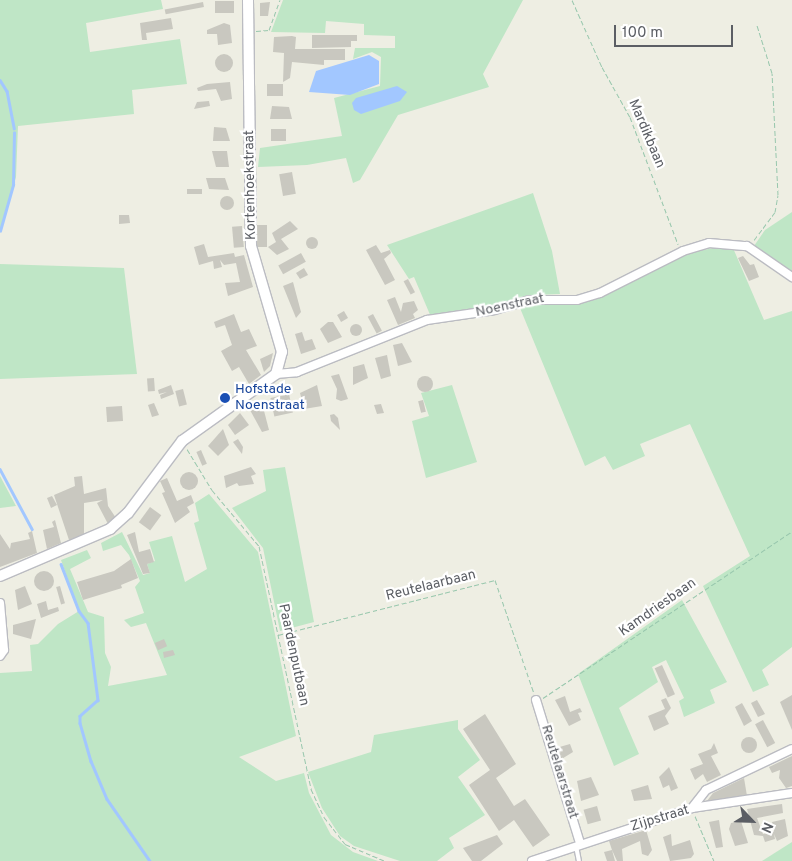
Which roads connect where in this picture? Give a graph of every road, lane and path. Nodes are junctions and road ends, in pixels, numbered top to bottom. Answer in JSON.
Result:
{"nodes":[{"id":1,"x":248,"y":0,"type":"edge"},
{"id":2,"x":280,"y":0,"type":"edge"},
{"id":3,"x":572,"y":0,"type":"edge"},
{"id":4,"x":756,"y":25,"type":"dead end"},
{"id":5,"x":249,"y":31,"type":"junction"},
{"id":6,"x":749,"y":247,"type":"junction"},
{"id":7,"x":683,"y":251,"type":"junction"},
{"id":8,"x":792,"y":277,"type":"edge"},
{"id":9,"x":276,"y":374,"type":"junction"},
{"id":10,"x":182,"y":441,"type":"junction"},
{"id":11,"x":792,"y":531,"type":"edge"},
{"id":12,"x":0,"y":576,"type":"edge"},
{"id":13,"x":0,"y":603,"type":"edge"},
{"id":14,"x":278,"y":635,"type":"junction"},
{"id":15,"x":0,"y":656,"type":"edge"},
{"id":16,"x":536,"y":700,"type":"junction"},
{"id":17,"x":792,"y":749,"type":"edge"},
{"id":18,"x":792,"y":793,"type":"edge"},
{"id":19,"x":692,"y":808,"type":"junction"},
{"id":20,"x":578,"y":844,"type":"junction"},
{"id":21,"x":385,"y":861,"type":"edge"},
{"id":22,"x":532,"y":861,"type":"edge"},
{"id":23,"x":579,"y":861,"type":"edge"},
{"id":24,"x":714,"y":861,"type":"edge"}],
"edges":[{"from":1,"to":5,"type":"street","name":"Kortenhoekstraat"},
{"from":2,"to":5,"type":"path"},
{"from":3,"to":7,"type":"path","name":"Mardikbaan"},
{"from":4,"to":6,"type":"path"},
{"from":5,"to":9,"type":"street","name":"Kortenhoekstraat"},
{"from":6,"to":7,"type":"street","name":"Noenstraat"},
{"from":6,"to":8,"type":"street","name":"Noenstraat"},
{"from":7,"to":9,"type":"street","name":"Noenstraat"},
{"from":9,"to":10,"type":"street"},
{"from":10,"to":12,"type":"street"},
{"from":10,"to":14,"type":"path","name":"Paardenputbaan"},
{"from":11,"to":16,"type":"path","name":"Kamdriesbaan"},
{"from":13,"to":15,"type":"street"},
{"from":14,"to":16,"type":"path","name":"Reutelaarbaan"},
{"from":14,"to":21,"type":"path","name":"Paardenputbaan"},
{"from":16,"to":20,"type":"street","name":"Reutelaarstraat"},
{"from":17,"to":19,"type":"street"},
{"from":18,"to":19,"type":"street","name":"Zijpstraat"},
{"from":19,"to":20,"type":"street","name":"Zijpstraat"},
{"from":19,"to":24,"type":"path"},
{"from":20,"to":22,"type":"street","name":"Zijpstraat"},
{"from":20,"to":23,"type":"lane"}]}
